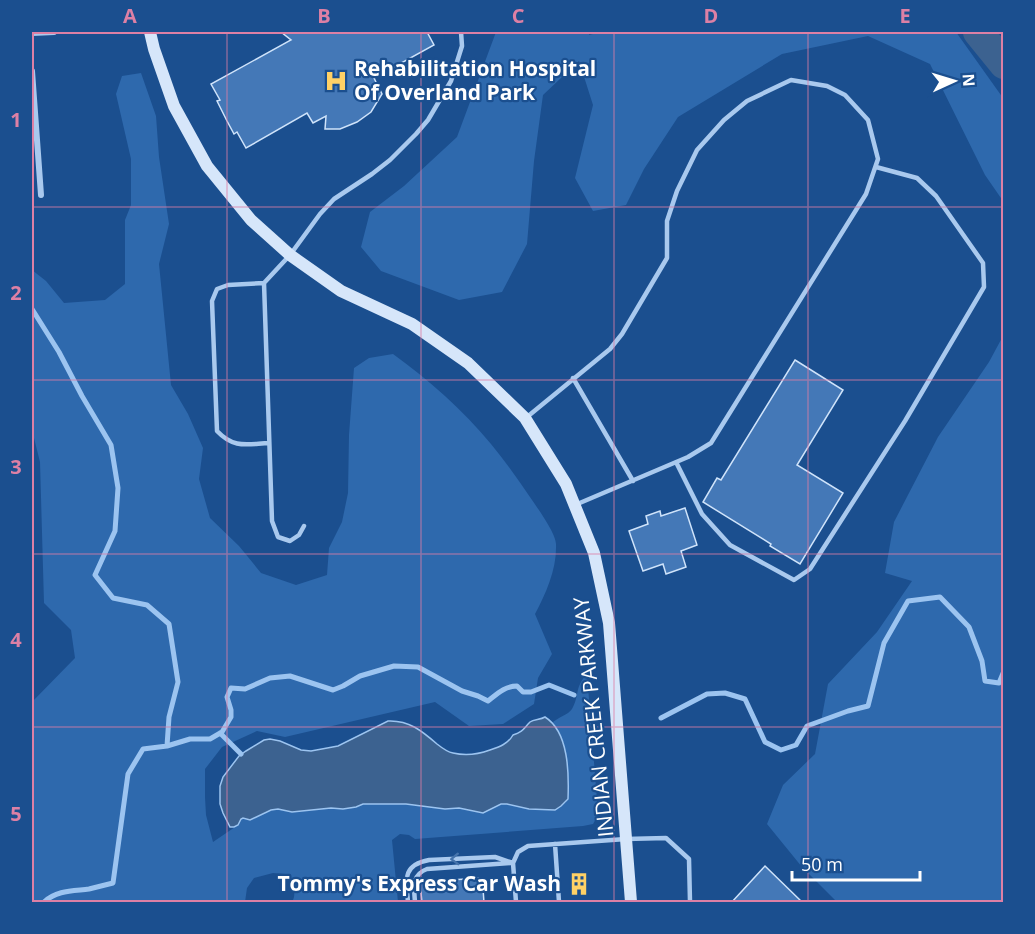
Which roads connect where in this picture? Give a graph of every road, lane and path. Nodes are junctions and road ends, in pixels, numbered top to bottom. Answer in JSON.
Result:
{"nodes":[{"id":1,"x":54,"y":32,"type":"edge"},
{"id":2,"x":150,"y":32,"type":"edge"},
{"id":3,"x":461,"y":32,"type":"edge"},
{"id":4,"x":32,"y":33,"type":"edge"},
{"id":5,"x":32,"y":71,"type":"edge"},
{"id":6,"x":876,"y":166,"type":"junction"},
{"id":7,"x":41,"y":195,"type":"dead end"},
{"id":8,"x":290,"y":255,"type":"junction"},
{"id":9,"x":264,"y":284,"type":"junction"},
{"id":10,"x":573,"y":378,"type":"junction"},
{"id":11,"x":525,"y":418,"type":"junction"},
{"id":12,"x":269,"y":443,"type":"junction"},
{"id":13,"x":676,"y":462,"type":"junction"},
{"id":14,"x":633,"y":481,"type":"junction"},
{"id":15,"x":574,"y":505,"type":"junction"},
{"id":16,"x":304,"y":526,"type":"dead end"},
{"id":17,"x":627,"y":839,"type":"junction"},
{"id":18,"x":555,"y":844,"type":"junction"},
{"id":19,"x":513,"y":863,"type":"junction"},
{"id":20,"x":408,"y":903,"type":"edge"},
{"id":21,"x":416,"y":903,"type":"edge"},
{"id":22,"x":516,"y":903,"type":"edge"},
{"id":23,"x":559,"y":903,"type":"edge"},
{"id":24,"x":631,"y":903,"type":"edge"},
{"id":25,"x":690,"y":903,"type":"edge"}],
"edges":[{"from":1,"to":4,"type":"street"},
{"from":2,"to":8,"type":"street","name":"INDIAN CREEK PARKWAY"},
{"from":3,"to":8,"type":"lane"},
{"from":5,"to":7,"type":"street"},
{"from":6,"to":10,"type":"lane"},
{"from":6,"to":13,"type":"lane"},
{"from":6,"to":13,"type":"lane"},
{"from":8,"to":9,"type":"lane"},
{"from":8,"to":11,"type":"street","name":"INDIAN CREEK PARKWAY"},
{"from":9,"to":12,"type":"lane"},
{"from":9,"to":12,"type":"lane"},
{"from":10,"to":11,"type":"lane"},
{"from":10,"to":14,"type":"lane"},
{"from":11,"to":15,"type":"street","name":"INDIAN CREEK PARKWAY"},
{"from":12,"to":16,"type":"lane"},
{"from":13,"to":14,"type":"lane"},
{"from":14,"to":15,"type":"lane"},
{"from":15,"to":17,"type":"street","name":"INDIAN CREEK PARKWAY"},
{"from":17,"to":18,"type":"lane"},
{"from":17,"to":24,"type":"street","name":"INDIAN CREEK PARKWAY"},
{"from":17,"to":25,"type":"lane"},
{"from":18,"to":19,"type":"lane"},
{"from":18,"to":23,"type":"lane"},
{"from":19,"to":20,"type":"lane","one_way":true},
{"from":19,"to":21,"type":"lane"},
{"from":19,"to":22,"type":"lane"}]}
